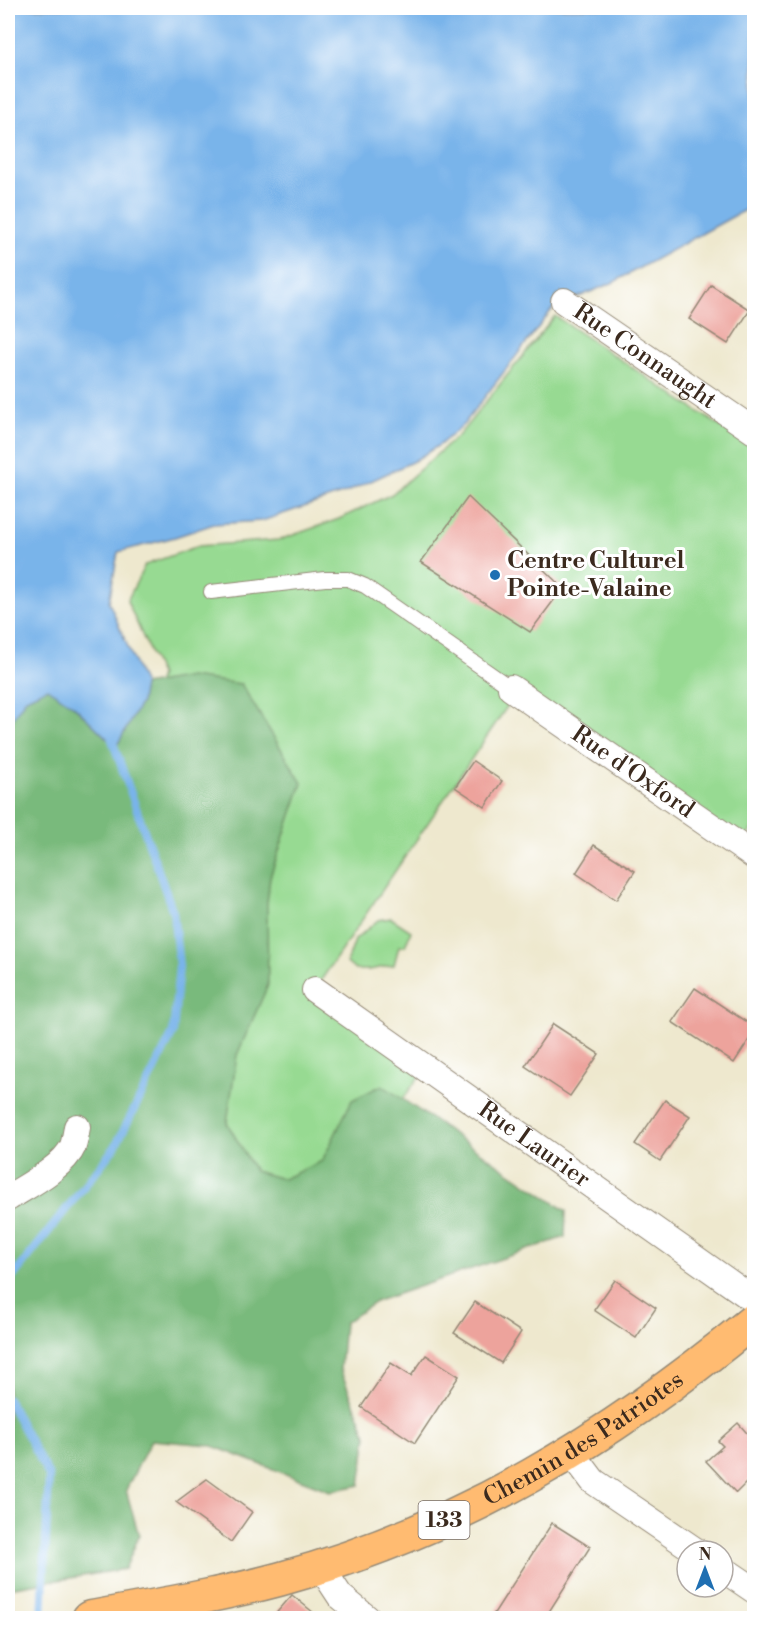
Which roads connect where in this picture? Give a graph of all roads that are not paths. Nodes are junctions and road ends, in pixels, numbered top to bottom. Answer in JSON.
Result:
{"nodes":[{"id":1,"x":564,"y":301,"type":"dead end"},
{"id":2,"x":754,"y":431,"type":"edge"},
{"id":3,"x":211,"y":592,"type":"dead end"},
{"id":4,"x":511,"y":688,"type":"joint"},
{"id":5,"x":754,"y":856,"type":"edge"},
{"id":6,"x":315,"y":990,"type":"dead end"},
{"id":7,"x":77,"y":1127,"type":"dead end"},
{"id":8,"x":8,"y":1198,"type":"edge"},
{"id":9,"x":754,"y":1300,"type":"edge"},
{"id":10,"x":754,"y":1320,"type":"edge"},
{"id":11,"x":572,"y":1453,"type":"junction"},
{"id":12,"x":678,"y":1539,"type":"edge"},
{"id":13,"x":321,"y":1567,"type":"junction"},
{"id":14,"x":735,"y":1577,"type":"edge"},
{"id":15,"x":754,"y":1590,"type":"edge"},
{"id":16,"x":89,"y":1618,"type":"edge"},
{"id":17,"x":367,"y":1618,"type":"edge"}],
"edges":[{"from":1,"to":2,"type":"street","name":"Rue Connaught"},
{"from":3,"to":4,"type":"lane"},
{"from":4,"to":5,"type":"street","name":"Rue d'Oxford"},
{"from":6,"to":9,"type":"street","name":"Rue Laurier"},
{"from":7,"to":8,"type":"street"},
{"from":10,"to":11,"type":"main road","name":"Chemin des Patriotes","number":"133"},
{"from":11,"to":12,"type":"street"},
{"from":11,"to":13,"type":"main road","name":"Chemin des Patriotes","number":"133"},
{"from":13,"to":16,"type":"main road","name":"Chemin des Patriotes","number":"133"},
{"from":13,"to":17,"type":"street"},
{"from":14,"to":15,"type":"street"}]}
